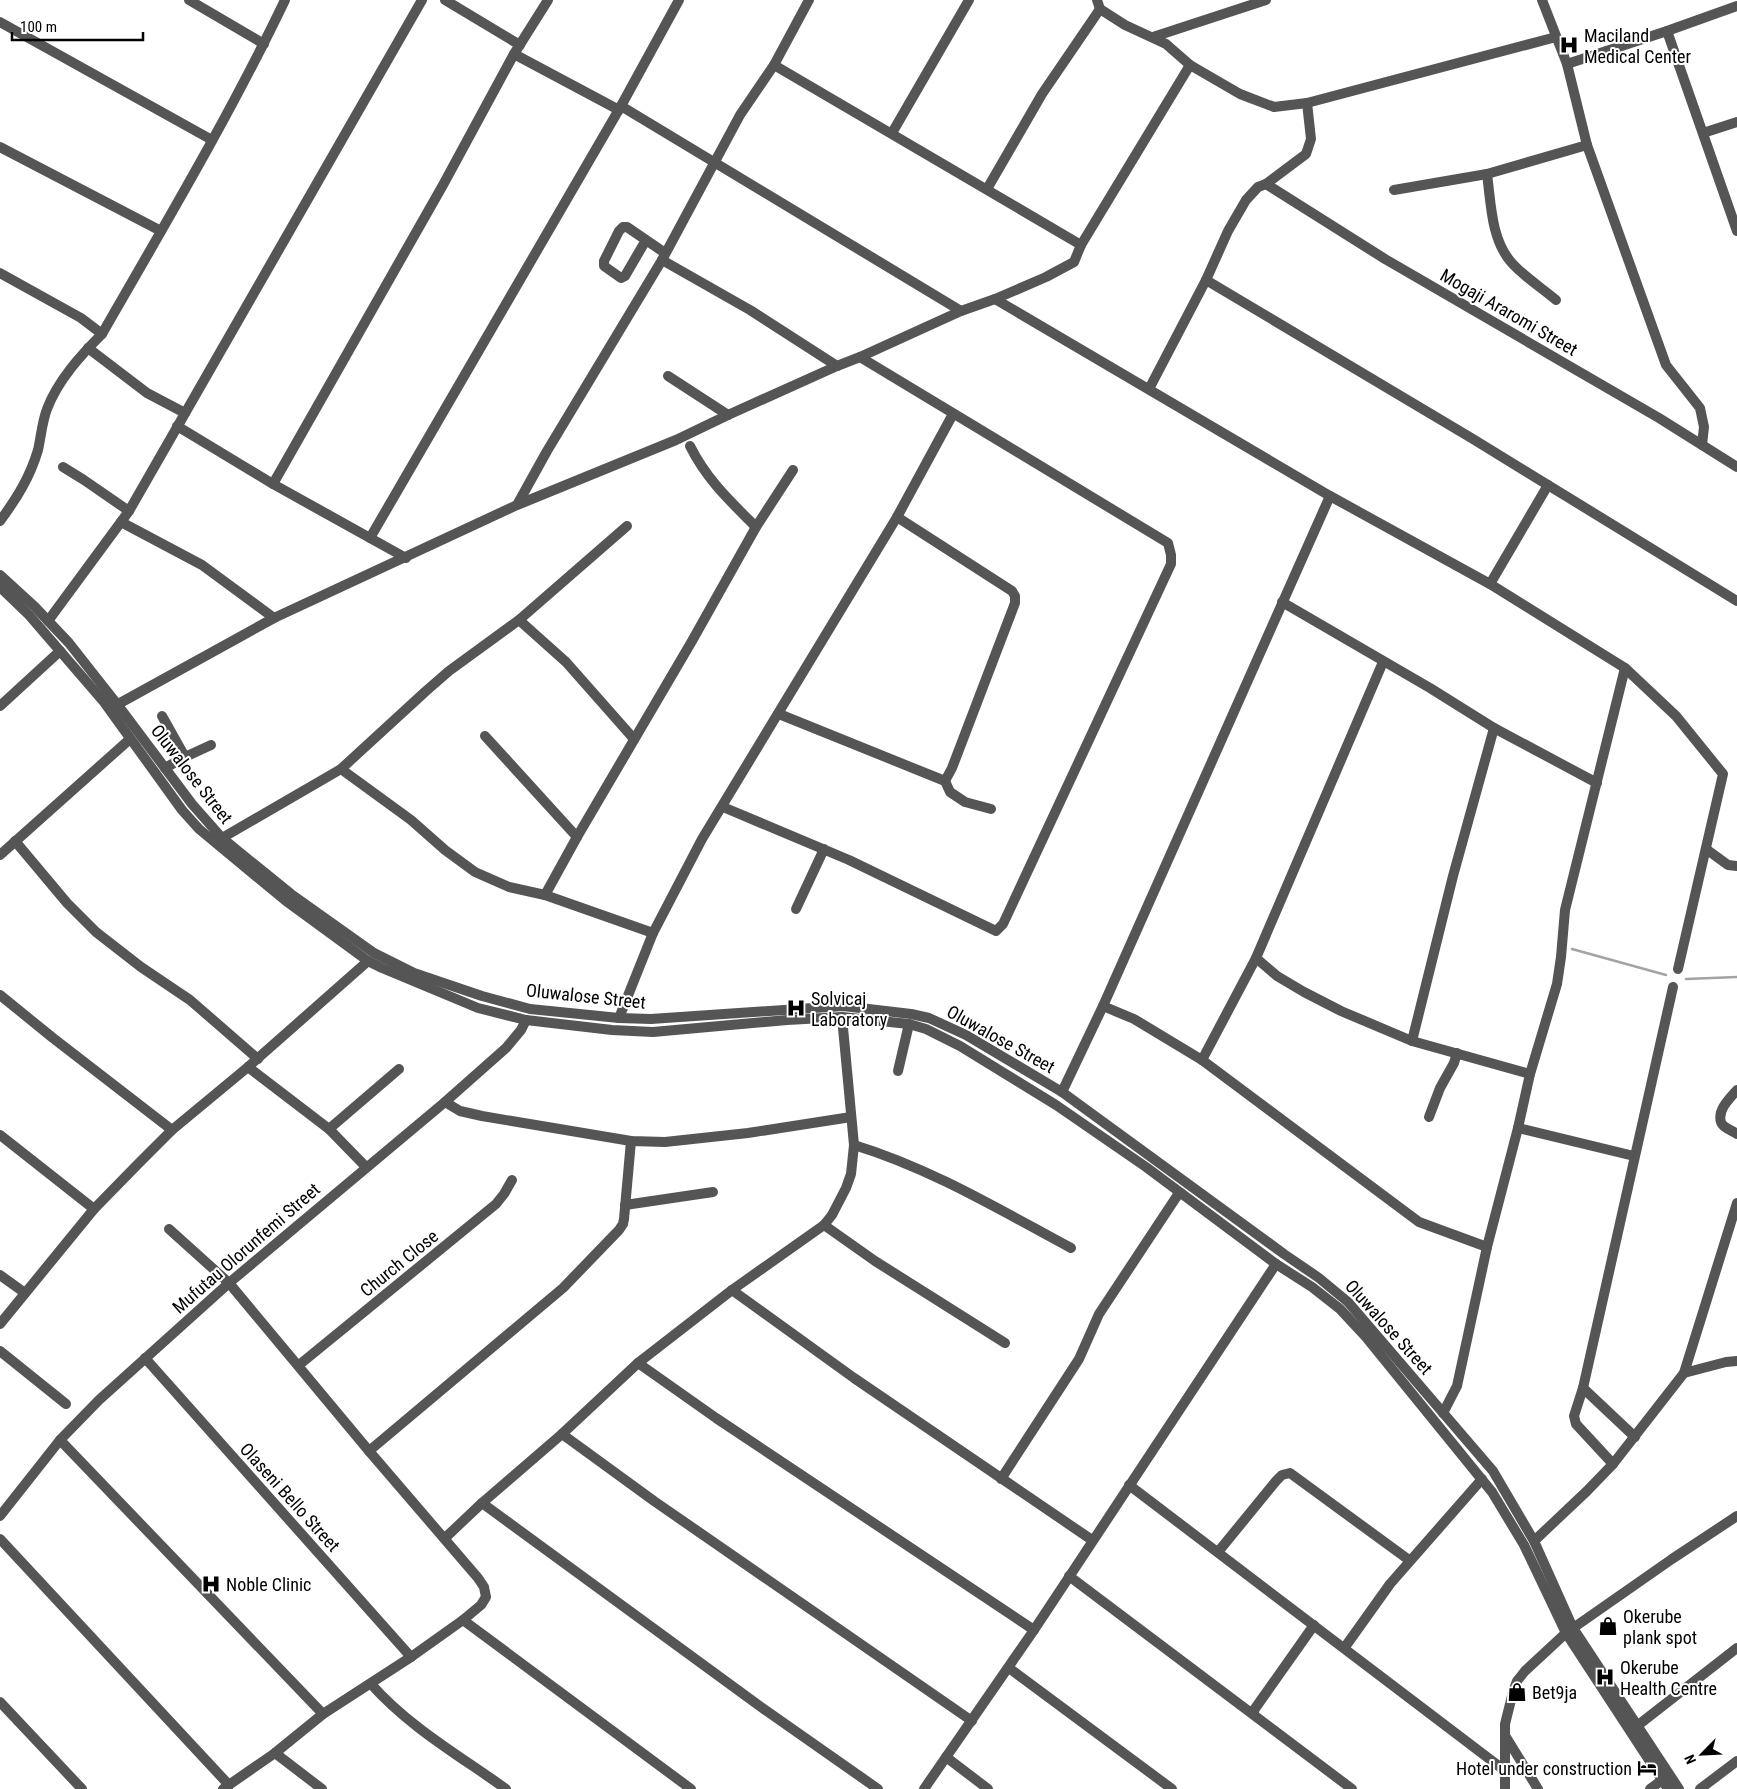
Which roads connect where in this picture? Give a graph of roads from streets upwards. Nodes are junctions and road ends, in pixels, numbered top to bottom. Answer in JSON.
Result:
{"nodes":[{"id":1,"x":189,"y":0,"type":"edge"},
{"id":2,"x":285,"y":0,"type":"edge"},
{"id":3,"x":422,"y":0,"type":"edge"},
{"id":4,"x":446,"y":0,"type":"edge"},
{"id":5,"x":548,"y":0,"type":"edge"},
{"id":6,"x":679,"y":0,"type":"edge"},
{"id":7,"x":809,"y":0,"type":"edge"},
{"id":8,"x":969,"y":0,"type":"edge"},
{"id":9,"x":1266,"y":0,"type":"edge"},
{"id":10,"x":1542,"y":0,"type":"edge"},
{"id":11,"x":1098,"y":5,"type":"edge"},
{"id":12,"x":1737,"y":6,"type":"edge"},
{"id":13,"x":0,"y":22,"type":"edge"},
{"id":14,"x":1668,"y":31,"type":"junction"},
{"id":15,"x":1153,"y":37,"type":"junction"},
{"id":16,"x":1556,"y":37,"type":"junction"},
{"id":17,"x":264,"y":44,"type":"junction"},
{"id":18,"x":517,"y":50,"type":"junction"},
{"id":19,"x":1190,"y":64,"type":"junction"},
{"id":20,"x":1567,"y":64,"type":"junction"},
{"id":21,"x":774,"y":65,"type":"junction"},
{"id":22,"x":1307,"y":103,"type":"junction"},
{"id":23,"x":620,"y":108,"type":"junction"},
{"id":24,"x":1737,"y":122,"type":"edge"},
{"id":25,"x":892,"y":133,"type":"junction"},
{"id":26,"x":1703,"y":133,"type":"junction"},
{"id":27,"x":212,"y":140,"type":"junction"},
{"id":28,"x":1587,"y":145,"type":"junction"},
{"id":29,"x":0,"y":147,"type":"edge"},
{"id":30,"x":715,"y":161,"type":"junction"},
{"id":31,"x":1487,"y":174,"type":"junction"},
{"id":32,"x":1266,"y":184,"type":"junction"},
{"id":33,"x":987,"y":189,"type":"junction"},
{"id":34,"x":1394,"y":190,"type":"dead end"},
{"id":35,"x":161,"y":231,"type":"junction"},
{"id":36,"x":1737,"y":231,"type":"edge"},
{"id":37,"x":646,"y":240,"type":"junction"},
{"id":38,"x":1081,"y":245,"type":"junction"},
{"id":39,"x":664,"y":257,"type":"junction"},
{"id":40,"x":0,"y":273,"type":"edge"},
{"id":41,"x":1206,"y":280,"type":"junction"},
{"id":42,"x":995,"y":299,"type":"junction"},
{"id":43,"x":1556,"y":300,"type":"dead end"},
{"id":44,"x":961,"y":311,"type":"junction"},
{"id":45,"x":102,"y":334,"type":"junction"},
{"id":46,"x":88,"y":348,"type":"junction"},
{"id":47,"x":860,"y":357,"type":"junction"},
{"id":48,"x":837,"y":366,"type":"junction"},
{"id":49,"x":668,"y":376,"type":"dead end"},
{"id":50,"x":1149,"y":389,"type":"junction"},
{"id":51,"x":185,"y":413,"type":"junction"},
{"id":52,"x":953,"y":414,"type":"junction"},
{"id":53,"x":728,"y":415,"type":"junction"},
{"id":54,"x":177,"y":426,"type":"junction"},
{"id":55,"x":1702,"y":445,"type":"junction"},
{"id":56,"x":690,"y":446,"type":"dead end"},
{"id":57,"x":63,"y":467,"type":"dead end"},
{"id":58,"x":1737,"y":467,"type":"edge"},
{"id":59,"x":793,"y":470,"type":"dead end"},
{"id":60,"x":273,"y":484,"type":"junction"},
{"id":61,"x":1548,"y":485,"type":"junction"},
{"id":62,"x":1330,"y":496,"type":"junction"},
{"id":63,"x":517,"y":505,"type":"junction"},
{"id":64,"x":129,"y":511,"type":"junction"},
{"id":65,"x":897,"y":516,"type":"junction"},
{"id":66,"x":0,"y":521,"type":"edge"},
{"id":67,"x":121,"y":522,"type":"junction"},
{"id":68,"x":627,"y":526,"type":"dead end"},
{"id":69,"x":756,"y":527,"type":"junction"},
{"id":70,"x":370,"y":538,"type":"junction"},
{"id":71,"x":406,"y":558,"type":"junction"},
{"id":72,"x":0,"y":575,"type":"edge"},
{"id":73,"x":1490,"y":584,"type":"junction"},
{"id":74,"x":0,"y":587,"type":"edge"},
{"id":75,"x":1737,"y":601,"type":"edge"},
{"id":76,"x":1282,"y":602,"type":"junction"},
{"id":77,"x":274,"y":618,"type":"junction"},
{"id":78,"x":519,"y":620,"type":"junction"},
{"id":79,"x":48,"y":621,"type":"junction"},
{"id":80,"x":60,"y":651,"type":"junction"},
{"id":81,"x":1384,"y":662,"type":"junction"},
{"id":82,"x":1625,"y":668,"type":"junction"},
{"id":83,"x":0,"y":706,"type":"edge"},
{"id":84,"x":113,"y":706,"type":"junction"},
{"id":85,"x":779,"y":714,"type":"junction"},
{"id":86,"x":162,"y":716,"type":"dead end"},
{"id":87,"x":1494,"y":728,"type":"junction"},
{"id":88,"x":484,"y":736,"type":"dead end"},
{"id":89,"x":130,"y":739,"type":"junction"},
{"id":90,"x":634,"y":739,"type":"junction"},
{"id":91,"x":211,"y":745,"type":"dead end"},
{"id":92,"x":185,"y":757,"type":"junction"},
{"id":93,"x":165,"y":768,"type":"junction"},
{"id":94,"x":341,"y":769,"type":"junction"},
{"id":95,"x":945,"y":781,"type":"junction"},
{"id":96,"x":1597,"y":783,"type":"junction"},
{"id":97,"x":723,"y":807,"type":"junction"},
{"id":98,"x":991,"y":809,"type":"dead end"},
{"id":99,"x":577,"y":837,"type":"junction"},
{"id":100,"x":222,"y":838,"type":"junction"},
{"id":101,"x":15,"y":841,"type":"junction"},
{"id":102,"x":824,"y":849,"type":"junction"},
{"id":103,"x":1706,"y":849,"type":"junction"},
{"id":104,"x":0,"y":855,"type":"edge"},
{"id":105,"x":1737,"y":866,"type":"edge"},
{"id":106,"x":545,"y":895,"type":"junction"},
{"id":107,"x":796,"y":909,"type":"dead end"},
{"id":108,"x":653,"y":933,"type":"junction"},
{"id":109,"x":1256,"y":958,"type":"junction"},
{"id":110,"x":368,"y":961,"type":"junction"},
{"id":111,"x":1678,"y":969,"type":"dead end"},
{"id":112,"x":1673,"y":987,"type":"dead end"},
{"id":113,"x":0,"y":995,"type":"edge"},
{"id":114,"x":1103,"y":1006,"type":"junction"},
{"id":115,"x":842,"y":1017,"type":"junction"},
{"id":116,"x":619,"y":1018,"type":"junction"},
{"id":117,"x":526,"y":1020,"type":"junction"},
{"id":118,"x":908,"y":1024,"type":"junction"},
{"id":119,"x":1412,"y":1040,"type":"junction"},
{"id":120,"x":1457,"y":1053,"type":"junction"},
{"id":121,"x":258,"y":1058,"type":"junction"},
{"id":122,"x":1202,"y":1060,"type":"junction"},
{"id":123,"x":248,"y":1067,"type":"junction"},
{"id":124,"x":399,"y":1069,"type":"dead end"},
{"id":125,"x":898,"y":1071,"type":"dead end"},
{"id":126,"x":1530,"y":1074,"type":"junction"},
{"id":127,"x":1737,"y":1090,"type":"edge"},
{"id":128,"x":1062,"y":1092,"type":"junction"},
{"id":129,"x":444,"y":1102,"type":"junction"},
{"id":130,"x":851,"y":1116,"type":"junction"},
{"id":131,"x":1430,"y":1117,"type":"dead end"},
{"id":132,"x":329,"y":1128,"type":"junction"},
{"id":133,"x":1518,"y":1128,"type":"junction"},
{"id":134,"x":172,"y":1130,"type":"junction"},
{"id":135,"x":0,"y":1134,"type":"edge"},
{"id":136,"x":1737,"y":1134,"type":"edge"},
{"id":137,"x":631,"y":1141,"type":"junction"},
{"id":138,"x":854,"y":1145,"type":"junction"},
{"id":139,"x":1634,"y":1156,"type":"junction"},
{"id":140,"x":366,"y":1167,"type":"junction"},
{"id":141,"x":512,"y":1180,"type":"dead end"},
{"id":142,"x":714,"y":1192,"type":"dead end"},
{"id":143,"x":1181,"y":1192,"type":"junction"},
{"id":144,"x":1215,"y":1203,"type":"junction"},
{"id":145,"x":1737,"y":1203,"type":"edge"},
{"id":146,"x":625,"y":1205,"type":"junction"},
{"id":147,"x":94,"y":1209,"type":"junction"},
{"id":148,"x":1208,"y":1212,"type":"junction"},
{"id":149,"x":824,"y":1225,"type":"junction"},
{"id":150,"x":169,"y":1230,"type":"dead end"},
{"id":151,"x":1487,"y":1247,"type":"junction"},
{"id":152,"x":1071,"y":1248,"type":"dead end"},
{"id":153,"x":1276,"y":1264,"type":"junction"},
{"id":154,"x":0,"y":1275,"type":"edge"},
{"id":155,"x":229,"y":1283,"type":"junction"},
{"id":156,"x":732,"y":1290,"type":"junction"},
{"id":157,"x":25,"y":1294,"type":"junction"},
{"id":158,"x":0,"y":1324,"type":"edge"},
{"id":159,"x":1005,"y":1343,"type":"dead end"},
{"id":160,"x":0,"y":1351,"type":"edge"},
{"id":161,"x":145,"y":1358,"type":"junction"},
{"id":162,"x":1737,"y":1362,"type":"edge"},
{"id":163,"x":638,"y":1363,"type":"junction"},
{"id":164,"x":299,"y":1365,"type":"junction"},
{"id":165,"x":1684,"y":1373,"type":"junction"},
{"id":166,"x":1584,"y":1388,"type":"junction"},
{"id":167,"x":66,"y":1404,"type":"dead end"},
{"id":168,"x":1443,"y":1413,"type":"junction"},
{"id":169,"x":562,"y":1434,"type":"junction"},
{"id":170,"x":1635,"y":1437,"type":"junction"},
{"id":171,"x":60,"y":1440,"type":"junction"},
{"id":172,"x":369,"y":1451,"type":"junction"},
{"id":173,"x":1613,"y":1464,"type":"junction"},
{"id":174,"x":1482,"y":1478,"type":"junction"},
{"id":175,"x":1001,"y":1479,"type":"junction"},
{"id":176,"x":1129,"y":1485,"type":"junction"},
{"id":177,"x":482,"y":1503,"type":"junction"},
{"id":178,"x":0,"y":1516,"type":"edge"},
{"id":179,"x":1737,"y":1516,"type":"edge"},
{"id":180,"x":0,"y":1538,"type":"edge"},
{"id":181,"x":445,"y":1538,"type":"junction"},
{"id":182,"x":1092,"y":1540,"type":"junction"},
{"id":183,"x":1534,"y":1541,"type":"junction"},
{"id":184,"x":1218,"y":1552,"type":"junction"},
{"id":185,"x":1409,"y":1560,"type":"junction"},
{"id":186,"x":1069,"y":1576,"type":"junction"},
{"id":187,"x":463,"y":1620,"type":"junction"},
{"id":188,"x":1314,"y":1625,"type":"junction"},
{"id":189,"x":1034,"y":1630,"type":"junction"},
{"id":190,"x":1570,"y":1631,"type":"junction"},
{"id":191,"x":1345,"y":1647,"type":"junction"},
{"id":192,"x":1737,"y":1648,"type":"edge"},
{"id":193,"x":411,"y":1657,"type":"junction"},
{"id":194,"x":1008,"y":1668,"type":"junction"},
{"id":195,"x":370,"y":1684,"type":"junction"},
{"id":196,"x":0,"y":1702,"type":"edge"},
{"id":197,"x":1254,"y":1713,"type":"junction"},
{"id":198,"x":323,"y":1714,"type":"junction"},
{"id":199,"x":972,"y":1721,"type":"junction"},
{"id":200,"x":1637,"y":1726,"type":"junction"},
{"id":201,"x":1506,"y":1737,"type":"junction"},
{"id":202,"x":275,"y":1753,"type":"junction"},
{"id":203,"x":946,"y":1757,"type":"junction"},
{"id":204,"x":1737,"y":1761,"type":"edge"},
{"id":205,"x":1504,"y":1770,"type":"junction"},
{"id":206,"x":1666,"y":1781,"type":"edge"},
{"id":207,"x":226,"y":1787,"type":"edge"},
{"id":208,"x":82,"y":1789,"type":"edge"},
{"id":209,"x":322,"y":1789,"type":"edge"},
{"id":210,"x":506,"y":1789,"type":"edge"},
{"id":211,"x":691,"y":1789,"type":"edge"},
{"id":212,"x":878,"y":1789,"type":"edge"},
{"id":213,"x":924,"y":1789,"type":"edge"},
{"id":214,"x":988,"y":1789,"type":"edge"},
{"id":215,"x":1172,"y":1789,"type":"edge"},
{"id":216,"x":1352,"y":1789,"type":"edge"},
{"id":217,"x":1505,"y":1789,"type":"edge"},
{"id":218,"x":1538,"y":1789,"type":"edge"},
{"id":219,"x":1650,"y":1789,"type":"edge"},
{"id":220,"x":1679,"y":1789,"type":"edge"},
{"id":221,"x":1700,"y":1789,"type":"edge"}],
"edges":[{"from":1,"to":17,"type":"street"},
{"from":2,"to":17,"type":"street"},
{"from":3,"to":51,"type":"street"},
{"from":4,"to":18,"type":"street"},
{"from":5,"to":18,"type":"street"},
{"from":6,"to":23,"type":"street"},
{"from":7,"to":21,"type":"street"},
{"from":8,"to":25,"type":"street"},
{"from":9,"to":15,"type":"street"},
{"from":10,"to":16,"type":"street"},
{"from":11,"to":15,"type":"street"},
{"from":11,"to":33,"type":"street"},
{"from":12,"to":14,"type":"street"},
{"from":13,"to":27,"type":"street"},
{"from":14,"to":20,"type":"street"},
{"from":14,"to":26,"type":"street"},
{"from":15,"to":19,"type":"street"},
{"from":16,"to":20,"type":"street"},
{"from":16,"to":22,"type":"street"},
{"from":17,"to":27,"type":"street"},
{"from":18,"to":23,"type":"street"},
{"from":18,"to":60,"type":"street"},
{"from":19,"to":22,"type":"street"},
{"from":19,"to":38,"type":"street"},
{"from":20,"to":28,"type":"street"},
{"from":21,"to":25,"type":"street"},
{"from":21,"to":30,"type":"street"},
{"from":22,"to":32,"type":"street"},
{"from":23,"to":30,"type":"street"},
{"from":23,"to":70,"type":"street"},
{"from":24,"to":26,"type":"street"},
{"from":25,"to":33,"type":"street"},
{"from":26,"to":36,"type":"street"},
{"from":27,"to":35,"type":"street"},
{"from":28,"to":31,"type":"street"},
{"from":28,"to":55,"type":"street"},
{"from":29,"to":35,"type":"street"},
{"from":30,"to":39,"type":"street"},
{"from":30,"to":44,"type":"street"},
{"from":31,"to":34,"type":"street"},
{"from":31,"to":43,"type":"street"},
{"from":32,"to":41,"type":"street"},
{"from":32,"to":55,"type":"street","name":"Mogaji Araromi Street"},
{"from":33,"to":38,"type":"street"},
{"from":35,"to":45,"type":"street"},
{"from":37,"to":37,"type":"street"},
{"from":37,"to":39,"type":"street"},
{"from":38,"to":42,"type":"street"},
{"from":39,"to":48,"type":"street"},
{"from":39,"to":63,"type":"street"},
{"from":40,"to":45,"type":"street"},
{"from":41,"to":50,"type":"street"},
{"from":41,"to":61,"type":"street"},
{"from":42,"to":44,"type":"street"},
{"from":42,"to":50,"type":"street"},
{"from":44,"to":47,"type":"street"},
{"from":45,"to":46,"type":"street"},
{"from":46,"to":51,"type":"street"},
{"from":46,"to":66,"type":"street"},
{"from":47,"to":48,"type":"street"},
{"from":47,"to":52,"type":"street"},
{"from":48,"to":53,"type":"street"},
{"from":49,"to":53,"type":"street"},
{"from":50,"to":62,"type":"street"},
{"from":51,"to":54,"type":"street"},
{"from":52,"to":65,"type":"street"},
{"from":52,"to":102,"type":"street"},
{"from":53,"to":63,"type":"street"},
{"from":54,"to":60,"type":"street"},
{"from":54,"to":64,"type":"street"},
{"from":55,"to":58,"type":"street","name":"Mogaji Araromi Street"},
{"from":56,"to":69,"type":"street"},
{"from":57,"to":64,"type":"street"},
{"from":59,"to":69,"type":"street"},
{"from":60,"to":70,"type":"street"},
{"from":61,"to":73,"type":"street"},
{"from":61,"to":75,"type":"street"},
{"from":62,"to":73,"type":"street"},
{"from":62,"to":76,"type":"street"},
{"from":63,"to":71,"type":"street"},
{"from":64,"to":67,"type":"street"},
{"from":65,"to":85,"type":"street"},
{"from":65,"to":95,"type":"street"},
{"from":67,"to":77,"type":"street"},
{"from":67,"to":79,"type":"street"},
{"from":68,"to":78,"type":"street"},
{"from":69,"to":90,"type":"street"},
{"from":70,"to":71,"type":"street"},
{"from":71,"to":77,"type":"street"},
{"from":72,"to":79,"type":"street","name":"Oluwalose Street"},
{"from":73,"to":82,"type":"street"},
{"from":74,"to":80,"type":"street","name":"Oluwalose Street"},
{"from":76,"to":81,"type":"street"},
{"from":76,"to":114,"type":"street"},
{"from":77,"to":84,"type":"street"},
{"from":78,"to":90,"type":"street"},
{"from":78,"to":94,"type":"street"},
{"from":79,"to":84,"type":"street","name":"Oluwalose Street"},
{"from":80,"to":83,"type":"street"},
{"from":80,"to":84,"type":"street","name":"Oluwalose Street"},
{"from":81,"to":87,"type":"street"},
{"from":81,"to":109,"type":"street"},
{"from":82,"to":96,"type":"street"},
{"from":82,"to":103,"type":"street"},
{"from":84,"to":89,"type":"street","name":"Oluwalose Street"},
{"from":84,"to":93,"type":"street","name":"Oluwalose Street"},
{"from":85,"to":95,"type":"street"},
{"from":85,"to":97,"type":"street"},
{"from":86,"to":92,"type":"street"},
{"from":87,"to":96,"type":"street"},
{"from":87,"to":119,"type":"street"},
{"from":88,"to":99,"type":"street"},
{"from":89,"to":101,"type":"street"},
{"from":89,"to":110,"type":"street","name":"Oluwalose Street"},
{"from":90,"to":99,"type":"street"},
{"from":91,"to":92,"type":"street"},
{"from":92,"to":93,"type":"street"},
{"from":93,"to":100,"type":"street","name":"Oluwalose Street"},
{"from":94,"to":100,"type":"street"},
{"from":94,"to":106,"type":"street"},
{"from":95,"to":98,"type":"street"},
{"from":96,"to":126,"type":"street"},
{"from":97,"to":102,"type":"street"},
{"from":97,"to":108,"type":"street"},
{"from":99,"to":106,"type":"street"},
{"from":100,"to":116,"type":"street","name":"Oluwalose Street"},
{"from":101,"to":104,"type":"street"},
{"from":101,"to":121,"type":"street"},
{"from":102,"to":107,"type":"street"},
{"from":103,"to":105,"type":"street"},
{"from":103,"to":111,"type":"street"},
{"from":106,"to":108,"type":"street"},
{"from":108,"to":116,"type":"street"},
{"from":109,"to":119,"type":"street"},
{"from":109,"to":122,"type":"street"},
{"from":110,"to":117,"type":"street","name":"Oluwalose Street"},
{"from":110,"to":121,"type":"street"},
{"from":112,"to":139,"type":"street"},
{"from":113,"to":134,"type":"street"},
{"from":114,"to":122,"type":"street"},
{"from":114,"to":128,"type":"street"},
{"from":115,"to":117,"type":"street","name":"Oluwalose Street"},
{"from":115,"to":118,"type":"street","name":"Oluwalose Street"},
{"from":115,"to":130,"type":"street"},
{"from":116,"to":128,"type":"street","name":"Oluwalose Street"},
{"from":117,"to":129,"type":"street","name":"Mufutau Olorunfemi Street"},
{"from":118,"to":125,"type":"street"},
{"from":118,"to":143,"type":"street","name":"Oluwalose Street"},
{"from":119,"to":120,"type":"street"},
{"from":120,"to":126,"type":"street"},
{"from":120,"to":131,"type":"street"},
{"from":121,"to":123,"type":"street"},
{"from":122,"to":151,"type":"street"},
{"from":123,"to":132,"type":"street"},
{"from":123,"to":134,"type":"street"},
{"from":124,"to":132,"type":"street"},
{"from":126,"to":133,"type":"street"},
{"from":127,"to":136,"type":"street"},
{"from":128,"to":144,"type":"street","name":"Oluwalose Street"},
{"from":129,"to":137,"type":"street"},
{"from":129,"to":140,"type":"street","name":"Mufutau Olorunfemi Street"},
{"from":130,"to":137,"type":"street"},
{"from":130,"to":138,"type":"street"},
{"from":132,"to":140,"type":"street"},
{"from":133,"to":139,"type":"street"},
{"from":133,"to":151,"type":"street"},
{"from":134,"to":147,"type":"street"},
{"from":135,"to":147,"type":"street"},
{"from":137,"to":146,"type":"street"},
{"from":138,"to":149,"type":"street"},
{"from":138,"to":152,"type":"street"},
{"from":139,"to":166,"type":"street"},
{"from":140,"to":155,"type":"street","name":"Mufutau Olorunfemi Street"},
{"from":141,"to":164,"type":"street","name":"Church Close"},
{"from":142,"to":146,"type":"street"},
{"from":143,"to":148,"type":"street","name":"Oluwalose Street"},
{"from":143,"to":175,"type":"street"},
{"from":144,"to":148,"type":"street"},
{"from":144,"to":168,"type":"street","name":"Oluwalose Street"},
{"from":145,"to":165,"type":"street"},
{"from":146,"to":172,"type":"street"},
{"from":147,"to":157,"type":"street"},
{"from":148,"to":153,"type":"street","name":"Oluwalose Street"},
{"from":149,"to":156,"type":"street"},
{"from":149,"to":159,"type":"street"},
{"from":150,"to":155,"type":"street"},
{"from":151,"to":168,"type":"street"},
{"from":153,"to":174,"type":"street","name":"Oluwalose Street"},
{"from":153,"to":176,"type":"street"},
{"from":154,"to":157,"type":"street"},
{"from":155,"to":161,"type":"street","name":"Mufutau Olorunfemi Street"},
{"from":155,"to":164,"type":"street"},
{"from":156,"to":163,"type":"street"},
{"from":156,"to":175,"type":"street"},
{"from":157,"to":158,"type":"street"},
{"from":160,"to":167,"type":"street"},
{"from":161,"to":171,"type":"street","name":"Mufutau Olorunfemi Street"},
{"from":161,"to":193,"type":"street","name":"Olaseni Bello Street"},
{"from":162,"to":165,"type":"street"},
{"from":163,"to":169,"type":"street"},
{"from":163,"to":189,"type":"street"},
{"from":164,"to":172,"type":"street"},
{"from":165,"to":170,"type":"street"},
{"from":166,"to":170,"type":"street"},
{"from":166,"to":173,"type":"street"},
{"from":168,"to":183,"type":"street","name":"Oluwalose Street"},
{"from":169,"to":177,"type":"street"},
{"from":169,"to":199,"type":"street"},
{"from":170,"to":173,"type":"street"},
{"from":171,"to":178,"type":"street","name":"Mufutau Olorunfemi Street"},
{"from":171,"to":198,"type":"street"},
{"from":172,"to":181,"type":"street"},
{"from":173,"to":183,"type":"street"},
{"from":174,"to":185,"type":"street"},
{"from":174,"to":190,"type":"street","name":"Oluwalose Street"},
{"from":175,"to":182,"type":"street"},
{"from":176,"to":182,"type":"street"},
{"from":176,"to":184,"type":"street"},
{"from":177,"to":181,"type":"street"},
{"from":177,"to":212,"type":"street"},
{"from":179,"to":190,"type":"street"},
{"from":180,"to":207,"type":"street"},
{"from":181,"to":187,"type":"street"},
{"from":182,"to":186,"type":"street"},
{"from":183,"to":190,"type":"street","name":"Oluwalose Street"},
{"from":184,"to":185,"type":"street"},
{"from":184,"to":188,"type":"street"},
{"from":185,"to":191,"type":"street"},
{"from":186,"to":189,"type":"street"},
{"from":186,"to":197,"type":"street"},
{"from":187,"to":193,"type":"street"},
{"from":187,"to":211,"type":"street"},
{"from":188,"to":191,"type":"street"},
{"from":188,"to":197,"type":"street"},
{"from":189,"to":194,"type":"street"},
{"from":190,"to":200,"type":"street","name":"Oluwalose Street"},
{"from":190,"to":201,"type":"street"},
{"from":190,"to":206,"type":"street","name":"Oluwalose Street"},
{"from":191,"to":205,"type":"street"},
{"from":192,"to":200,"type":"street"},
{"from":193,"to":195,"type":"street"},
{"from":194,"to":199,"type":"street"},
{"from":194,"to":215,"type":"street"},
{"from":195,"to":198,"type":"street"},
{"from":195,"to":210,"type":"street"},
{"from":196,"to":208,"type":"street"},
{"from":197,"to":216,"type":"street"},
{"from":198,"to":202,"type":"street"},
{"from":199,"to":203,"type":"street"},
{"from":200,"to":206,"type":"street","name":"Oluwalose Street"},
{"from":201,"to":205,"type":"street"},
{"from":201,"to":218,"type":"street"},
{"from":202,"to":207,"type":"street"},
{"from":202,"to":209,"type":"street"},
{"from":203,"to":213,"type":"street"},
{"from":203,"to":214,"type":"street"},
{"from":204,"to":221,"type":"street"},
{"from":205,"to":217,"type":"street"},
{"from":206,"to":219,"type":"street"},
{"from":206,"to":220,"type":"street","name":"Oluwalose Street"}]}
